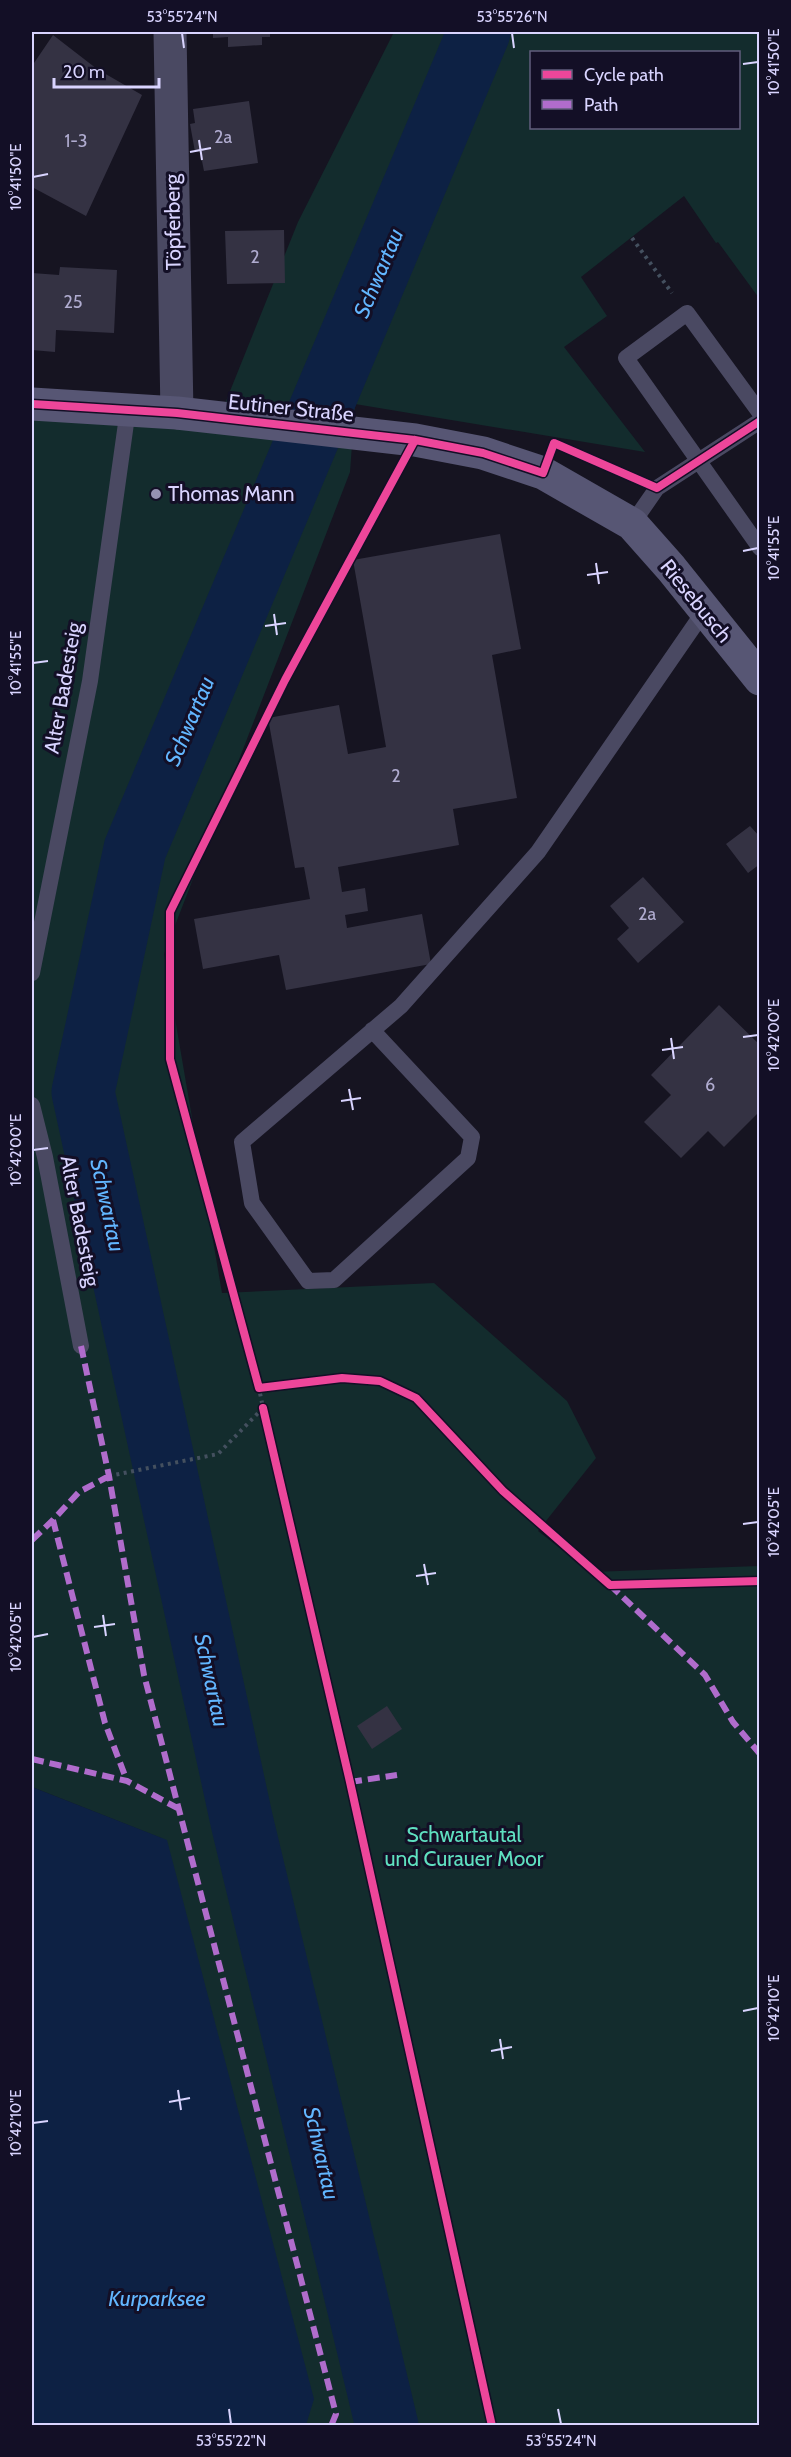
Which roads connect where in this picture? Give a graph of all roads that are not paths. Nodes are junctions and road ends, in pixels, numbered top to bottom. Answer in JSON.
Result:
{"nodes":[{"id":1,"x":170,"y":32,"type":"edge"},
{"id":2,"x":32,"y":404,"type":"edge"},
{"id":3,"x":128,"y":409,"type":"junction"},
{"id":4,"x":177,"y":413,"type":"junction"},
{"id":5,"x":759,"y":413,"type":"edge"},
{"id":6,"x":759,"y":422,"type":"edge"},
{"id":7,"x":697,"y":462,"type":"junction"},
{"id":8,"x":632,"y":524,"type":"junction"},
{"id":9,"x":759,"y":548,"type":"edge"},
{"id":10,"x":705,"y":610,"type":"junction"},
{"id":11,"x":759,"y":679,"type":"edge"},
{"id":12,"x":32,"y":973,"type":"edge"},
{"id":13,"x":372,"y":1030,"type":"junction"},
{"id":14,"x":32,"y":1105,"type":"edge"},
{"id":15,"x":38,"y":1161,"type":"edge"},
{"id":16,"x":81,"y":1346,"type":"dead end"}],
"edges":[{"from":1,"to":4,"type":"street","name":"Töpferberg"},
{"from":2,"to":3,"type":"main road","name":"Eutiner Straße"},
{"from":3,"to":4,"type":"main road","name":"Eutiner Straße"},
{"from":3,"to":12,"type":"lane","name":"Alter Badesteig"},
{"from":4,"to":8,"type":"main road","name":"Eutiner Straße"},
{"from":5,"to":7,"type":"lane"},
{"from":6,"to":7,"type":"lane"},
{"from":7,"to":8,"type":"lane"},
{"from":7,"to":9,"type":"lane"},
{"from":8,"to":10,"type":"main road","name":"Riesebusch"},
{"from":10,"to":11,"type":"main road","name":"Riesebusch"},
{"from":10,"to":13,"type":"lane"},
{"from":13,"to":13,"type":"lane"},
{"from":14,"to":15,"type":"lane","name":"Alter Badesteig"},
{"from":15,"to":16,"type":"lane","name":"Alter Badesteig"}]}
